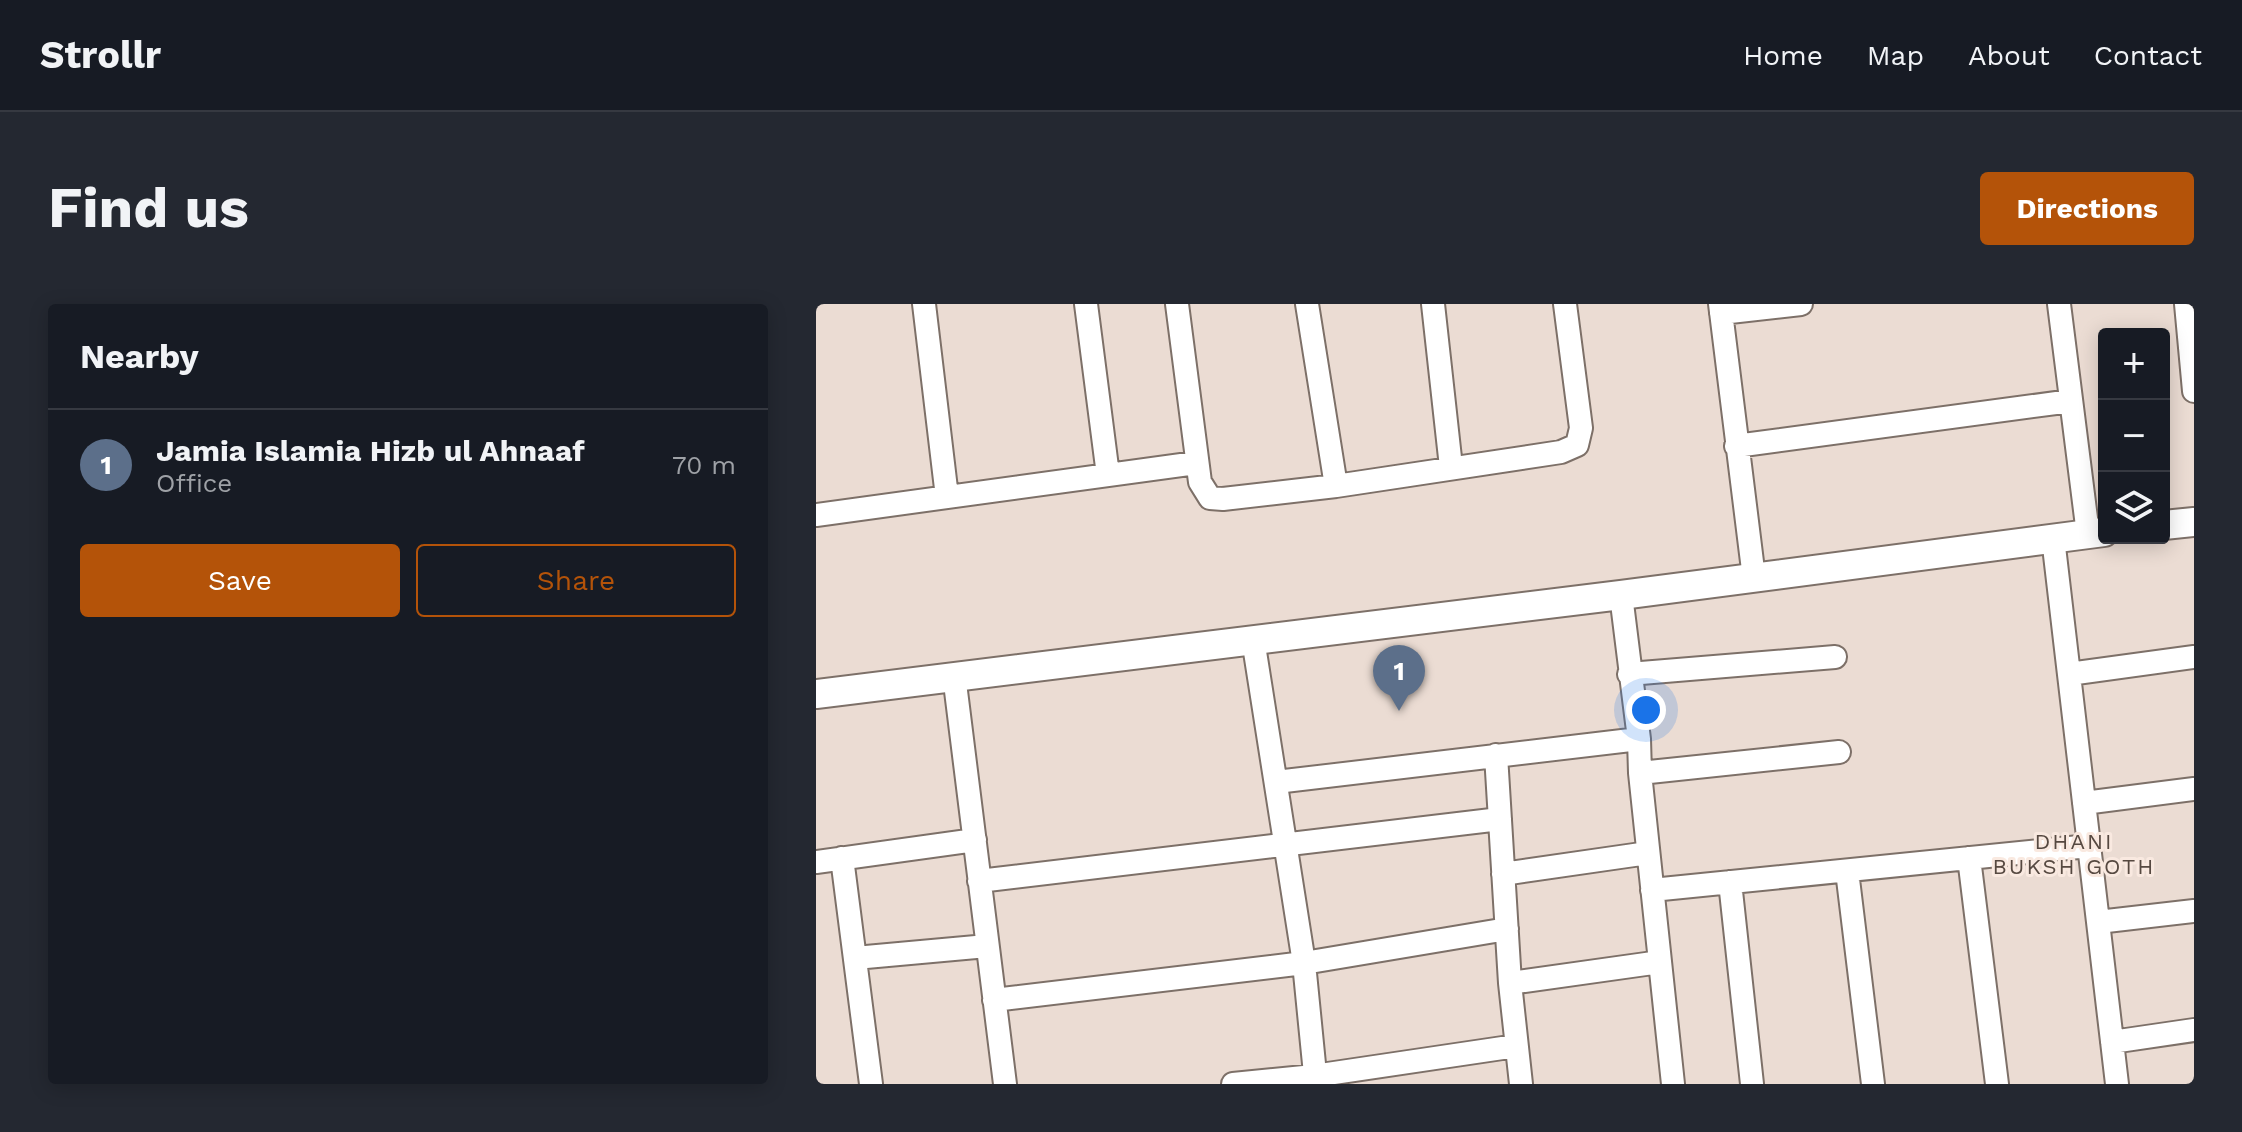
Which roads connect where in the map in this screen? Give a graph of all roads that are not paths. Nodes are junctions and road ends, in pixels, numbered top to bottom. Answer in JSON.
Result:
{"nodes":[{"id":1,"x":924,"y":304,"type":"edge"},
{"id":2,"x":1086,"y":304,"type":"edge"},
{"id":3,"x":1177,"y":304,"type":"edge"},
{"id":4,"x":1307,"y":304,"type":"edge"},
{"id":5,"x":1433,"y":304,"type":"edge"},
{"id":6,"x":1565,"y":304,"type":"edge"},
{"id":7,"x":1801,"y":304,"type":"edge"},
{"id":8,"x":2059,"y":304,"type":"edge"},
{"id":9,"x":2186,"y":304,"type":"edge"},
{"id":10,"x":1721,"y":309,"type":"edge"},
{"id":11,"x":2194,"y":391,"type":"edge"},
{"id":12,"x":2071,"y":401,"type":"junction"},
{"id":13,"x":1736,"y":446,"type":"junction"},
{"id":14,"x":1196,"y":463,"type":"junction"},
{"id":15,"x":1451,"y":467,"type":"junction"},
{"id":16,"x":1108,"y":475,"type":"junction"},
{"id":17,"x":1336,"y":486,"type":"junction"},
{"id":18,"x":947,"y":497,"type":"junction"},
{"id":19,"x":816,"y":515,"type":"edge"},
{"id":20,"x":2194,"y":522,"type":"edge"},
{"id":21,"x":2170,"y":524,"type":"edge"},
{"id":22,"x":2096,"y":533,"type":"edge"},
{"id":23,"x":2053,"y":538,"type":"junction"},
{"id":24,"x":1754,"y":578,"type":"junction"},
{"id":25,"x":1621,"y":595,"type":"junction"},
{"id":26,"x":1253,"y":639,"type":"junction"},
{"id":27,"x":1835,"y":657,"type":"dead end"},
{"id":28,"x":2194,"y":657,"type":"edge"},
{"id":29,"x":1629,"y":674,"type":"junction"},
{"id":30,"x":2069,"y":674,"type":"junction"},
{"id":31,"x":954,"y":675,"type":"junction"},
{"id":32,"x":816,"y":694,"type":"edge"},
{"id":33,"x":1639,"y":739,"type":"junction"},
{"id":34,"x":1839,"y":752,"type":"dead end"},
{"id":35,"x":1496,"y":755,"type":"junction"},
{"id":36,"x":1640,"y":773,"type":"junction"},
{"id":37,"x":1276,"y":782,"type":"junction"},
{"id":38,"x":2194,"y":789,"type":"edge"},
{"id":39,"x":2084,"y":803,"type":"junction"},
{"id":40,"x":1500,"y":819,"type":"junction"},
{"id":41,"x":975,"y":840,"type":"junction"},
{"id":42,"x":1284,"y":845,"type":"junction"},
{"id":43,"x":2089,"y":846,"type":"junction"},
{"id":44,"x":1648,"y":853,"type":"junction"},
{"id":45,"x":842,"y":858,"type":"junction"},
{"id":46,"x":1969,"y":858,"type":"junction"},
{"id":47,"x":816,"y":862,"type":"edge"},
{"id":48,"x":1847,"y":871,"type":"junction"},
{"id":49,"x":1503,"y":874,"type":"junction"},
{"id":50,"x":979,"y":881,"type":"junction"},
{"id":51,"x":1730,"y":882,"type":"junction"},
{"id":52,"x":1652,"y":890,"type":"junction"},
{"id":53,"x":2194,"y":911,"type":"edge"},
{"id":54,"x":2098,"y":922,"type":"junction"},
{"id":55,"x":1507,"y":929,"type":"junction"},
{"id":56,"x":987,"y":946,"type":"junction"},
{"id":57,"x":855,"y":958,"type":"junction"},
{"id":58,"x":1660,"y":962,"type":"junction"},
{"id":59,"x":1304,"y":963,"type":"junction"},
{"id":60,"x":1510,"y":983,"type":"junction"},
{"id":61,"x":994,"y":1000,"type":"junction"},
{"id":62,"x":2194,"y":1030,"type":"edge"},
{"id":63,"x":2112,"y":1042,"type":"junction"},
{"id":64,"x":1516,"y":1046,"type":"junction"},
{"id":65,"x":1315,"y":1080,"type":"edge"},
{"id":66,"x":1668,"y":1083,"type":"edge"},
{"id":67,"x":871,"y":1084,"type":"edge"},
{"id":68,"x":1005,"y":1084,"type":"edge"},
{"id":69,"x":1233,"y":1084,"type":"edge"},
{"id":70,"x":1521,"y":1084,"type":"edge"},
{"id":71,"x":1752,"y":1084,"type":"edge"},
{"id":72,"x":1873,"y":1084,"type":"edge"},
{"id":73,"x":1997,"y":1084,"type":"edge"},
{"id":74,"x":2117,"y":1084,"type":"edge"}],
"edges":[{"from":1,"to":18,"type":"street"},
{"from":2,"to":16,"type":"street"},
{"from":3,"to":14,"type":"street"},
{"from":4,"to":17,"type":"street"},
{"from":5,"to":15,"type":"street"},
{"from":6,"to":15,"type":"street"},
{"from":7,"to":10,"type":"street"},
{"from":8,"to":12,"type":"street"},
{"from":9,"to":11,"type":"street"},
{"from":10,"to":13,"type":"street"},
{"from":12,"to":13,"type":"street"},
{"from":12,"to":22,"type":"street"},
{"from":13,"to":24,"type":"street"},
{"from":14,"to":16,"type":"street"},
{"from":14,"to":17,"type":"street"},
{"from":15,"to":17,"type":"street"},
{"from":16,"to":18,"type":"street"},
{"from":18,"to":19,"type":"street"},
{"from":20,"to":21,"type":"street"},
{"from":22,"to":23,"type":"street"},
{"from":23,"to":24,"type":"street"},
{"from":23,"to":30,"type":"street"},
{"from":24,"to":25,"type":"street"},
{"from":25,"to":26,"type":"street"},
{"from":25,"to":29,"type":"street"},
{"from":26,"to":31,"type":"street"},
{"from":26,"to":37,"type":"street"},
{"from":27,"to":29,"type":"street"},
{"from":28,"to":30,"type":"street"},
{"from":29,"to":33,"type":"street"},
{"from":30,"to":39,"type":"street"},
{"from":31,"to":32,"type":"street"},
{"from":31,"to":41,"type":"street"},
{"from":33,"to":35,"type":"street"},
{"from":33,"to":36,"type":"street"},
{"from":34,"to":36,"type":"street"},
{"from":35,"to":37,"type":"street"},
{"from":35,"to":40,"type":"street"},
{"from":36,"to":44,"type":"street"},
{"from":37,"to":42,"type":"street"},
{"from":38,"to":39,"type":"street"},
{"from":39,"to":43,"type":"street"},
{"from":40,"to":42,"type":"street"},
{"from":40,"to":49,"type":"street"},
{"from":41,"to":45,"type":"street"},
{"from":41,"to":50,"type":"street"},
{"from":42,"to":50,"type":"street"},
{"from":42,"to":59,"type":"street"},
{"from":43,"to":46,"type":"street"},
{"from":43,"to":54,"type":"street"},
{"from":44,"to":49,"type":"street"},
{"from":44,"to":52,"type":"street"},
{"from":45,"to":47,"type":"street"},
{"from":45,"to":57,"type":"street"},
{"from":46,"to":48,"type":"street"},
{"from":46,"to":73,"type":"street"},
{"from":48,"to":51,"type":"street"},
{"from":48,"to":72,"type":"street"},
{"from":49,"to":55,"type":"street"},
{"from":50,"to":56,"type":"street"},
{"from":51,"to":52,"type":"street"},
{"from":51,"to":71,"type":"street"},
{"from":52,"to":58,"type":"street"},
{"from":53,"to":54,"type":"street"},
{"from":54,"to":63,"type":"street"},
{"from":55,"to":59,"type":"street"},
{"from":55,"to":60,"type":"street"},
{"from":56,"to":57,"type":"street"},
{"from":56,"to":61,"type":"street"},
{"from":57,"to":67,"type":"street"},
{"from":58,"to":60,"type":"street"},
{"from":58,"to":66,"type":"street"},
{"from":59,"to":61,"type":"street"},
{"from":59,"to":65,"type":"street"},
{"from":60,"to":64,"type":"street"},
{"from":61,"to":68,"type":"street"},
{"from":62,"to":63,"type":"street"},
{"from":63,"to":74,"type":"street"},
{"from":64,"to":65,"type":"street"},
{"from":64,"to":70,"type":"street"},
{"from":65,"to":69,"type":"street"}]}
